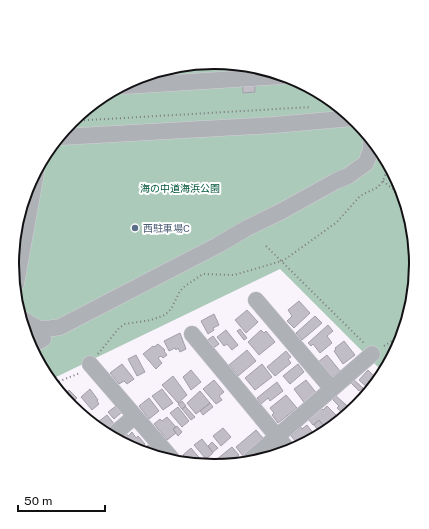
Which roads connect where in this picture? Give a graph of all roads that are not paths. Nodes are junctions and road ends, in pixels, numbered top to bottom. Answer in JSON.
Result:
{"nodes":[{"id":1,"x":229,"y":69,"type":"edge"},
{"id":2,"x":269,"y":77,"type":"edge"},
{"id":3,"x":284,"y":82,"type":"edge"},
{"id":4,"x":159,"y":84,"type":"junction"},
{"id":5,"x":137,"y":85,"type":"edge"},
{"id":6,"x":344,"y":119,"type":"edge"},
{"id":7,"x":67,"y":137,"type":"edge"},
{"id":8,"x":371,"y":147,"type":"edge"},
{"id":9,"x":32,"y":194,"type":"edge"},
{"id":10,"x":19,"y":268,"type":"edge"},
{"id":11,"x":256,"y":300,"type":"dead end"},
{"id":12,"x":28,"y":322,"type":"edge"},
{"id":13,"x":192,"y":334,"type":"dead end"},
{"id":14,"x":38,"y":338,"type":"edge"},
{"id":15,"x":372,"y":354,"type":"road end"},
{"id":16,"x":90,"y":364,"type":"road end"},
{"id":17,"x":332,"y":389,"type":"junction"},
{"id":18,"x":135,"y":416,"type":"junction"},
{"id":19,"x":116,"y":433,"type":"edge"},
{"id":20,"x":277,"y":437,"type":"junction"},
{"id":21,"x":285,"y":447,"type":"edge"},
{"id":22,"x":169,"y":454,"type":"edge"},
{"id":23,"x":255,"y":455,"type":"edge"}],
"edges":[{"from":1,"to":4,"type":"street"},
{"from":2,"to":4,"type":"street"},
{"from":3,"to":4,"type":"street"},
{"from":4,"to":5,"type":"street"},
{"from":6,"to":7,"type":"street"},
{"from":8,"to":14,"type":"street"},
{"from":9,"to":10,"type":"street"},
{"from":11,"to":17,"type":"street"},
{"from":12,"to":14,"type":"street"},
{"from":13,"to":20,"type":"street"},
{"from":15,"to":17,"type":"street"},
{"from":16,"to":18,"type":"street"},
{"from":17,"to":20,"type":"street"},
{"from":18,"to":19,"type":"street"},
{"from":18,"to":22,"type":"street"},
{"from":20,"to":21,"type":"street"},
{"from":20,"to":23,"type":"street"}]}
